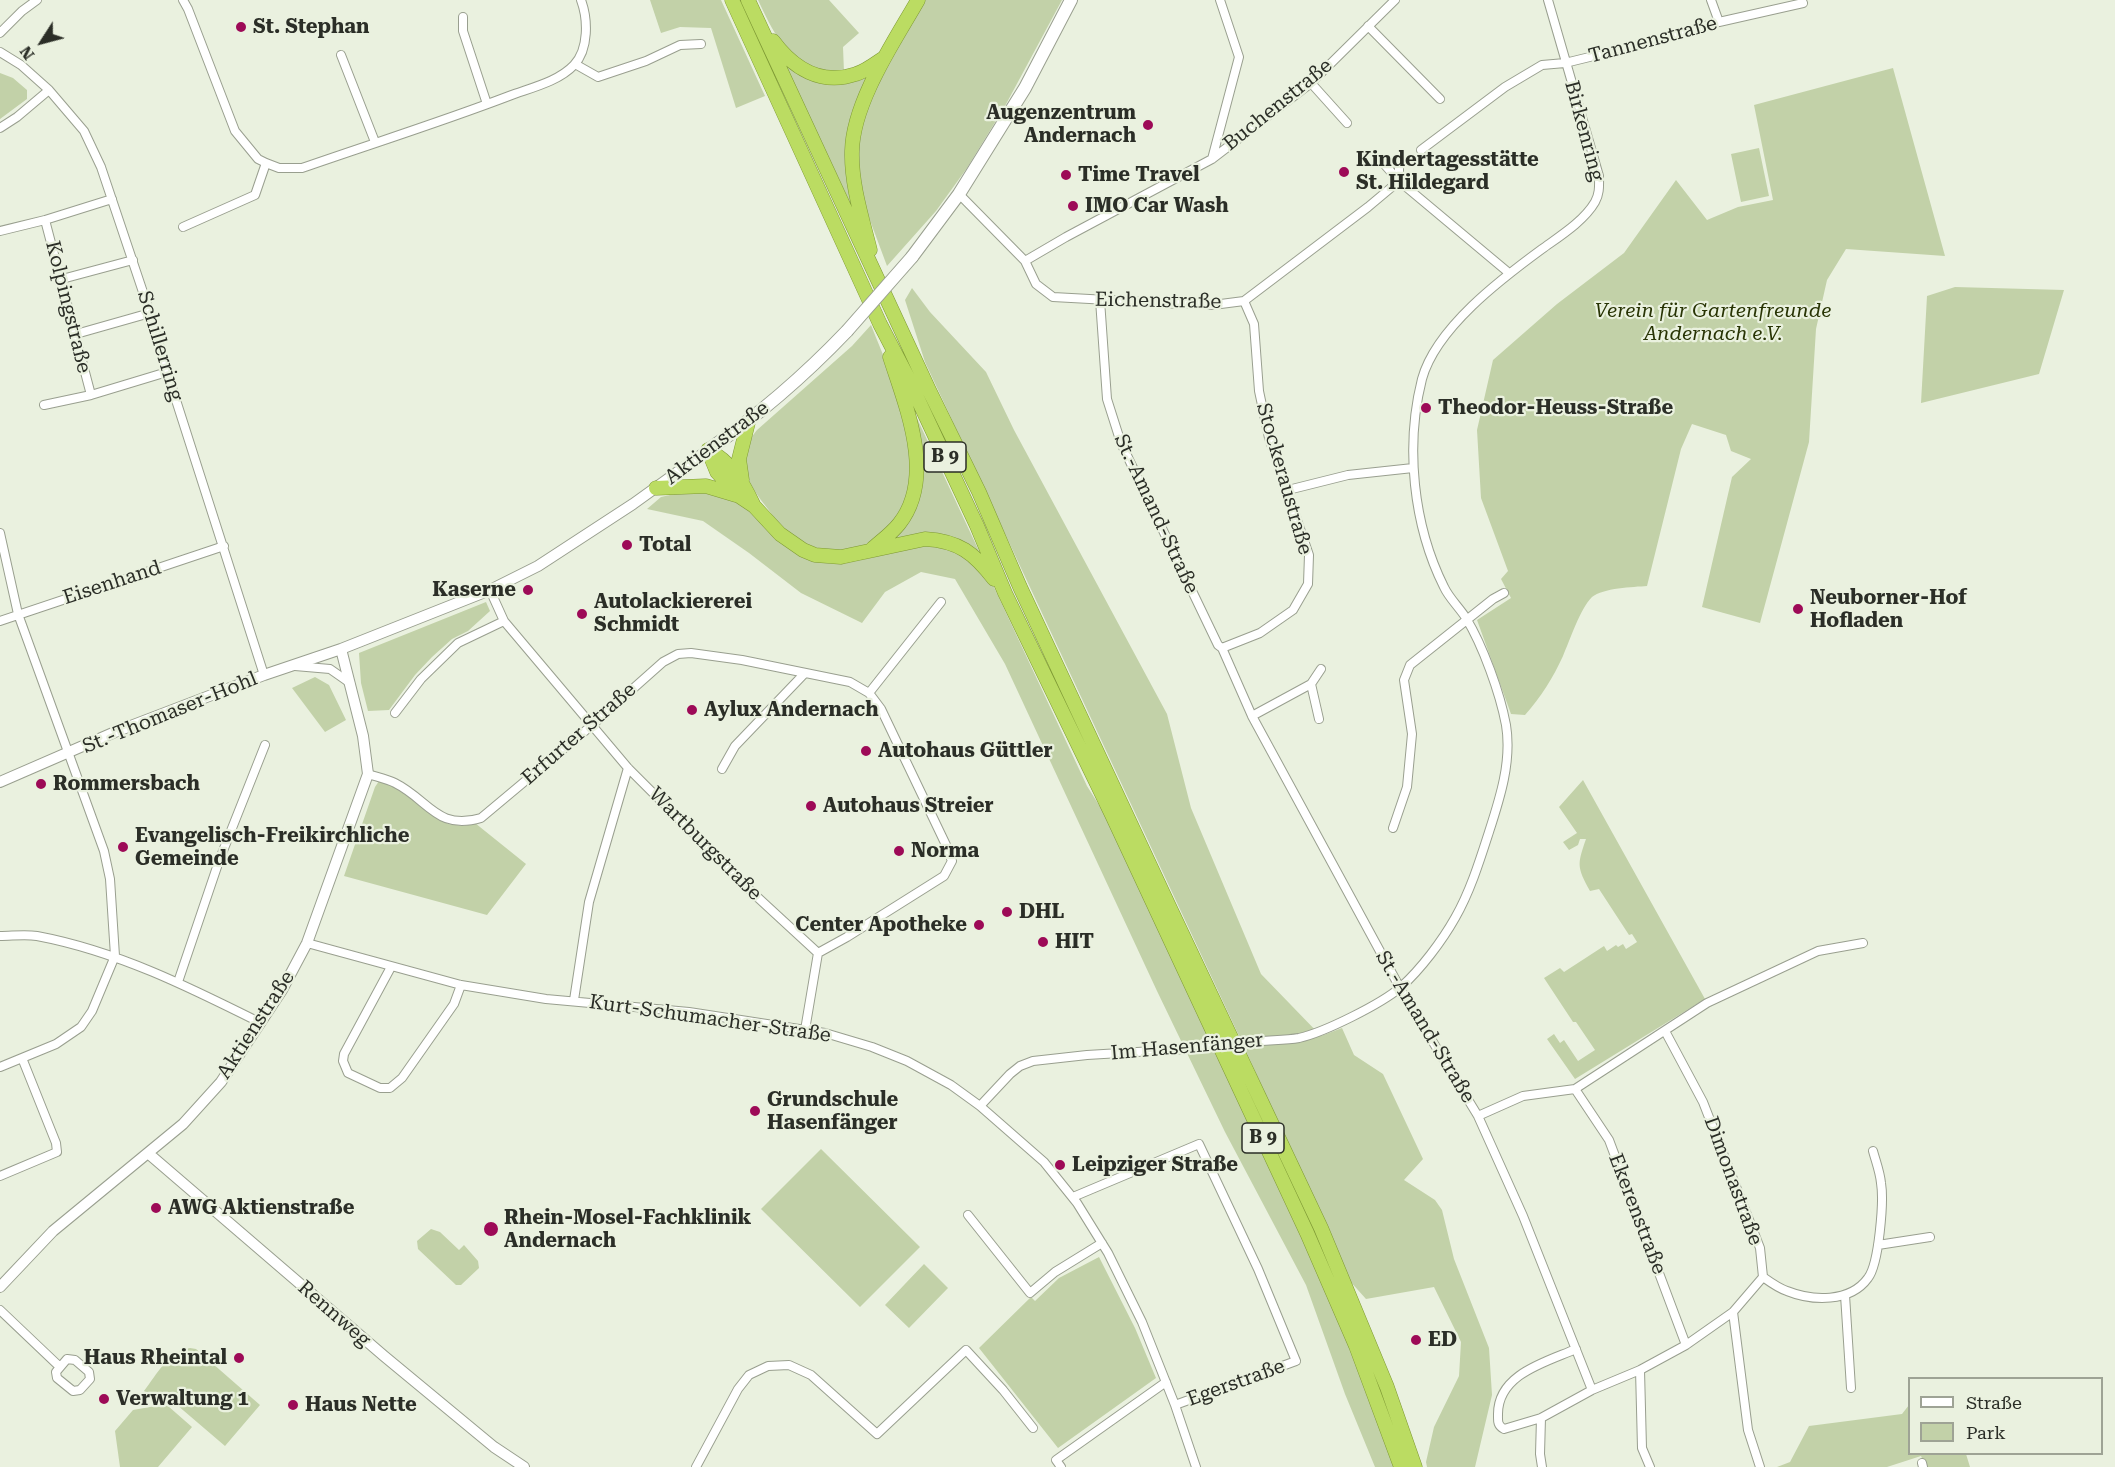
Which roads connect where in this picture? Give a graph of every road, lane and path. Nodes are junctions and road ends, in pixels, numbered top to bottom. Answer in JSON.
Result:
{"nodes":[{"id":1,"x":37,"y":0,"type":"edge"},
{"id":2,"x":183,"y":0,"type":"edge"},
{"id":3,"x":581,"y":0,"type":"edge"},
{"id":4,"x":732,"y":0,"type":"edge"},
{"id":5,"x":748,"y":0,"type":"edge"},
{"id":6,"x":918,"y":0,"type":"edge"},
{"id":7,"x":1071,"y":0,"type":"edge"},
{"id":8,"x":1221,"y":0,"type":"edge"},
{"id":9,"x":1395,"y":0,"type":"edge"},
{"id":10,"x":1548,"y":0,"type":"edge"},
{"id":11,"x":1711,"y":0,"type":"edge"},
{"id":12,"x":1803,"y":3,"type":"dead end"},
{"id":13,"x":463,"y":17,"type":"dead end"},
{"id":14,"x":757,"y":19,"type":"junction"},
{"id":15,"x":1719,"y":22,"type":"junction"},
{"id":16,"x":1368,"y":26,"type":"junction"},
{"id":17,"x":0,"y":33,"type":"edge"},
{"id":18,"x":701,"y":44,"type":"dead end"},
{"id":19,"x":0,"y":52,"type":"edge"},
{"id":20,"x":341,"y":55,"type":"dead end"},
{"id":21,"x":885,"y":57,"type":"junction"},
{"id":22,"x":1565,"y":63,"type":"junction"},
{"id":23,"x":576,"y":64,"type":"junction"},
{"id":24,"x":1311,"y":83,"type":"junction"},
{"id":25,"x":49,"y":90,"type":"junction"},
{"id":26,"x":1440,"y":99,"type":"dead end"},
{"id":27,"x":487,"y":104,"type":"junction"},
{"id":28,"x":1347,"y":123,"type":"dead end"},
{"id":29,"x":0,"y":128,"type":"edge"},
{"id":30,"x":375,"y":142,"type":"junction"},
{"id":31,"x":1421,"y":150,"type":"dead end"},
{"id":32,"x":1212,"y":159,"type":"junction"},
{"id":33,"x":266,"y":163,"type":"junction"},
{"id":34,"x":1384,"y":164,"type":"dead end"},
{"id":35,"x":1400,"y":167,"type":"dead end"},
{"id":36,"x":1400,"y":181,"type":"junction"},
{"id":37,"x":959,"y":194,"type":"junction"},
{"id":38,"x":112,"y":199,"type":"junction"},
{"id":39,"x":45,"y":220,"type":"junction"},
{"id":40,"x":183,"y":227,"type":"dead end"},
{"id":41,"x":0,"y":231,"type":"edge"},
{"id":42,"x":133,"y":260,"type":"junction"},
{"id":43,"x":1025,"y":261,"type":"junction"},
{"id":44,"x":1509,"y":273,"type":"junction"},
{"id":45,"x":62,"y":279,"type":"junction"},
{"id":46,"x":878,"y":281,"type":"junction"},
{"id":47,"x":1100,"y":300,"type":"junction"},
{"id":48,"x":1244,"y":301,"type":"junction"},
{"id":49,"x":150,"y":313,"type":"junction"},
{"id":50,"x":880,"y":324,"type":"junction"},
{"id":51,"x":76,"y":334,"type":"junction"},
{"id":52,"x":167,"y":372,"type":"junction"},
{"id":53,"x":91,"y":394,"type":"junction"},
{"id":54,"x":44,"y":405,"type":"dead end"},
{"id":55,"x":748,"y":423,"type":"junction"},
{"id":56,"x":708,"y":450,"type":"junction"},
{"id":57,"x":1413,"y":468,"type":"junction"},
{"id":58,"x":743,"y":482,"type":"junction"},
{"id":59,"x":656,"y":489,"type":"junction"},
{"id":60,"x":1288,"y":490,"type":"junction"},
{"id":61,"x":739,"y":496,"type":"junction"},
{"id":62,"x":754,"y":506,"type":"junction"},
{"id":63,"x":0,"y":533,"type":"edge"},
{"id":64,"x":224,"y":546,"type":"junction"},
{"id":65,"x":870,"y":550,"type":"junction"},
{"id":66,"x":490,"y":590,"type":"junction"},
{"id":67,"x":1005,"y":593,"type":"junction"},
{"id":68,"x":1504,"y":593,"type":"dead end"},
{"id":69,"x":941,"y":603,"type":"dead end"},
{"id":70,"x":18,"y":614,"type":"junction"},
{"id":71,"x":1467,"y":620,"type":"junction"},
{"id":72,"x":0,"y":621,"type":"edge"},
{"id":73,"x":504,"y":621,"type":"junction"},
{"id":74,"x":1222,"y":648,"type":"junction"},
{"id":75,"x":341,"y":649,"type":"junction"},
{"id":76,"x":292,"y":666,"type":"junction"},
{"id":77,"x":1321,"y":669,"type":"dead end"},
{"id":78,"x":804,"y":674,"type":"junction"},
{"id":79,"x":264,"y":675,"type":"junction"},
{"id":80,"x":350,"y":682,"type":"junction"},
{"id":81,"x":1311,"y":684,"type":"junction"},
{"id":82,"x":869,"y":693,"type":"junction"},
{"id":83,"x":395,"y":714,"type":"dead end"},
{"id":84,"x":1252,"y":716,"type":"junction"},
{"id":85,"x":1319,"y":719,"type":"dead end"},
{"id":86,"x":591,"y":726,"type":"junction"},
{"id":87,"x":265,"y":745,"type":"dead end"},
{"id":88,"x":68,"y":753,"type":"junction"},
{"id":89,"x":628,"y":768,"type":"junction"},
{"id":90,"x":722,"y":769,"type":"dead end"},
{"id":91,"x":368,"y":774,"type":"junction"},
{"id":92,"x":0,"y":782,"type":"edge"},
{"id":93,"x":1393,"y":828,"type":"dead end"},
{"id":94,"x":0,"y":936,"type":"edge"},
{"id":95,"x":307,"y":943,"type":"junction"},
{"id":96,"x":1863,"y":943,"type":"dead end"},
{"id":97,"x":818,"y":953,"type":"junction"},
{"id":98,"x":115,"y":957,"type":"junction"},
{"id":99,"x":391,"y":967,"type":"junction"},
{"id":100,"x":178,"y":982,"type":"junction"},
{"id":101,"x":461,"y":985,"type":"junction"},
{"id":102,"x":1400,"y":988,"type":"junction"},
{"id":103,"x":574,"y":1000,"type":"junction"},
{"id":104,"x":261,"y":1023,"type":"junction"},
{"id":105,"x":805,"y":1030,"type":"junction"},
{"id":106,"x":1665,"y":1031,"type":"junction"},
{"id":107,"x":22,"y":1058,"type":"junction"},
{"id":108,"x":0,"y":1067,"type":"edge"},
{"id":109,"x":1575,"y":1089,"type":"junction"},
{"id":110,"x":981,"y":1106,"type":"junction"},
{"id":111,"x":1478,"y":1116,"type":"junction"},
{"id":112,"x":1874,"y":1151,"type":"dead end"},
{"id":113,"x":149,"y":1154,"type":"junction"},
{"id":114,"x":0,"y":1176,"type":"edge"},
{"id":115,"x":1073,"y":1197,"type":"junction"},
{"id":116,"x":968,"y":1215,"type":"dead end"},
{"id":117,"x":1930,"y":1237,"type":"dead end"},
{"id":118,"x":1102,"y":1243,"type":"junction"},
{"id":119,"x":1878,"y":1245,"type":"junction"},
{"id":120,"x":1763,"y":1277,"type":"junction"},
{"id":121,"x":0,"y":1287,"type":"edge"},
{"id":122,"x":1845,"y":1295,"type":"junction"},
{"id":123,"x":0,"y":1310,"type":"edge"},
{"id":124,"x":1733,"y":1312,"type":"junction"},
{"id":125,"x":1686,"y":1345,"type":"junction"},
{"id":126,"x":1576,"y":1349,"type":"junction"},
{"id":127,"x":60,"y":1367,"type":"dead end"},
{"id":128,"x":1640,"y":1370,"type":"junction"},
{"id":129,"x":1166,"y":1382,"type":"junction"},
{"id":130,"x":1851,"y":1388,"type":"dead end"},
{"id":131,"x":1592,"y":1390,"type":"junction"},
{"id":132,"x":1175,"y":1405,"type":"junction"},
{"id":133,"x":1541,"y":1418,"type":"junction"},
{"id":134,"x":1033,"y":1428,"type":"dead end"},
{"id":135,"x":525,"y":1467,"type":"edge"},
{"id":136,"x":696,"y":1467,"type":"edge"},
{"id":137,"x":1061,"y":1467,"type":"edge"},
{"id":138,"x":1196,"y":1467,"type":"edge"},
{"id":139,"x":1401,"y":1467,"type":"edge"},
{"id":140,"x":1415,"y":1467,"type":"edge"},
{"id":141,"x":1542,"y":1467,"type":"edge"},
{"id":142,"x":1650,"y":1467,"type":"edge"},
{"id":143,"x":1760,"y":1467,"type":"edge"}],
"edges":[{"from":1,"to":17,"type":"street"},
{"from":2,"to":33,"type":"street"},
{"from":3,"to":23,"type":"street"},
{"from":4,"to":50,"type":"highway","number":"B 9"},
{"from":5,"to":14,"type":"highway","number":"B 9"},
{"from":6,"to":21,"type":"highway"},
{"from":7,"to":37,"type":"main road","name":"Aktienstraße"},
{"from":8,"to":32,"type":"street","name":"Buchenstraße"},
{"from":9,"to":16,"type":"street","name":"Buchenstraße"},
{"from":10,"to":22,"type":"street","name":"Birkenring"},
{"from":11,"to":15,"type":"street"},
{"from":12,"to":15,"type":"street","name":"Tannenstraße"},
{"from":13,"to":27,"type":"street"},
{"from":14,"to":21,"type":"highway"},
{"from":14,"to":46,"type":"highway","number":"B 9"},
{"from":15,"to":22,"type":"street","name":"Tannenstraße"},
{"from":16,"to":24,"type":"street","name":"Buchenstraße"},
{"from":16,"to":26,"type":"street"},
{"from":18,"to":23,"type":"street"},
{"from":19,"to":25,"type":"street","name":"Schillerring"},
{"from":20,"to":30,"type":"street"},
{"from":21,"to":46,"type":"highway"},
{"from":22,"to":31,"type":"street","name":"Tannenstraße"},
{"from":22,"to":44,"type":"street","name":"Birkenring"},
{"from":23,"to":27,"type":"street"},
{"from":24,"to":28,"type":"street"},
{"from":24,"to":32,"type":"street","name":"Buchenstraße"},
{"from":25,"to":29,"type":"street"},
{"from":25,"to":38,"type":"street","name":"Schillerring"},
{"from":27,"to":30,"type":"street"},
{"from":30,"to":33,"type":"street"},
{"from":32,"to":43,"type":"street","name":"Buchenstraße"},
{"from":33,"to":40,"type":"street"},
{"from":34,"to":36,"type":"street"},
{"from":35,"to":36,"type":"street"},
{"from":36,"to":44,"type":"street"},
{"from":36,"to":48,"type":"street","name":"Eichenstraße"},
{"from":37,"to":43,"type":"street","name":"Eichenstraße"},
{"from":37,"to":55,"type":"main road","name":"Aktienstraße","bridge":true},
{"from":38,"to":39,"type":"street"},
{"from":38,"to":42,"type":"street","name":"Schillerring"},
{"from":39,"to":41,"type":"street"},
{"from":39,"to":45,"type":"street","name":"Kolpingstraße"},
{"from":42,"to":45,"type":"street"},
{"from":42,"to":49,"type":"street","name":"Schillerring"},
{"from":43,"to":47,"type":"street","name":"Eichenstraße"},
{"from":44,"to":57,"type":"street"},
{"from":45,"to":51,"type":"street","name":"Kolpingstraße"},
{"from":46,"to":140,"type":"highway","number":"B 9"},
{"from":47,"to":48,"type":"street","name":"Eichenstraße"},
{"from":47,"to":74,"type":"street","name":"St.-Amand-Straße"},
{"from":48,"to":60,"type":"street","name":"Stockeraustraße"},
{"from":49,"to":51,"type":"street"},
{"from":49,"to":52,"type":"street","name":"Schillerring"},
{"from":50,"to":65,"type":"highway"},
{"from":50,"to":67,"type":"highway","number":"B 9"},
{"from":51,"to":53,"type":"street","name":"Kolpingstraße"},
{"from":52,"to":53,"type":"street"},
{"from":52,"to":64,"type":"street","name":"Schillerring"},
{"from":53,"to":54,"type":"street"},
{"from":55,"to":56,"type":"main road","name":"Aktienstraße"},
{"from":55,"to":58,"type":"highway"},
{"from":56,"to":58,"type":"highway"},
{"from":56,"to":59,"type":"street","name":"Aktienstraße"},
{"from":56,"to":61,"type":"highway"},
{"from":57,"to":60,"type":"street"},
{"from":57,"to":71,"type":"street"},
{"from":58,"to":62,"type":"highway"},
{"from":59,"to":61,"type":"highway"},
{"from":59,"to":66,"type":"street","name":"Aktienstraße"},
{"from":60,"to":74,"type":"street","name":"Stockeraustraße"},
{"from":61,"to":62,"type":"highway"},
{"from":62,"to":65,"type":"highway"},
{"from":63,"to":70,"type":"street"},
{"from":64,"to":70,"type":"street","name":"Eisenhand"},
{"from":64,"to":79,"type":"street","name":"Schillerring"},
{"from":65,"to":67,"type":"highway"},
{"from":66,"to":73,"type":"street"},
{"from":66,"to":75,"type":"street","name":"Aktienstraße"},
{"from":67,"to":139,"type":"highway","number":"B 9"},
{"from":68,"to":71,"type":"street"},
{"from":69,"to":82,"type":"street"},
{"from":70,"to":72,"type":"street","name":"Eisenhand"},
{"from":70,"to":88,"type":"street"},
{"from":71,"to":93,"type":"street"},
{"from":71,"to":102,"type":"street"},
{"from":73,"to":83,"type":"street"},
{"from":73,"to":86,"type":"street","name":"Wartburgstraße"},
{"from":74,"to":84,"type":"street","name":"St.-Amand-Straße"},
{"from":75,"to":76,"type":"street","name":"St.-Thomaser-Hohl"},
{"from":75,"to":80,"type":"street","name":"Aktienstraße"},
{"from":76,"to":79,"type":"street","name":"St.-Thomaser-Hohl"},
{"from":76,"to":80,"type":"street"},
{"from":77,"to":81,"type":"street"},
{"from":78,"to":82,"type":"street","name":"Erfurter Straße"},
{"from":78,"to":86,"type":"street","name":"Erfurter Straße"},
{"from":78,"to":90,"type":"street"},
{"from":79,"to":88,"type":"street","name":"St.-Thomaser-Hohl"},
{"from":80,"to":91,"type":"street","name":"Aktienstraße"},
{"from":81,"to":84,"type":"street"},
{"from":81,"to":85,"type":"street"},
{"from":82,"to":97,"type":"street"},
{"from":84,"to":102,"type":"street","name":"St.-Amand-Straße"},
{"from":86,"to":89,"type":"street","name":"Wartburgstraße"},
{"from":86,"to":91,"type":"street","name":"Erfurter Straße"},
{"from":87,"to":100,"type":"street"},
{"from":88,"to":92,"type":"street","name":"St.-Thomaser-Hohl"},
{"from":88,"to":98,"type":"street"},
{"from":89,"to":97,"type":"street","name":"Wartburgstraße"},
{"from":89,"to":103,"type":"street"},
{"from":91,"to":95,"type":"street","name":"Aktienstraße"},
{"from":94,"to":98,"type":"street"},
{"from":95,"to":99,"type":"street","name":"Kurt-Schumacher-Straße"},
{"from":95,"to":104,"type":"street","name":"Aktienstraße"},
{"from":96,"to":106,"type":"street"},
{"from":97,"to":105,"type":"street"},
{"from":98,"to":100,"type":"street"},
{"from":98,"to":107,"type":"street"},
{"from":99,"to":101,"type":"street","name":"Kurt-Schumacher-Straße"},
{"from":99,"to":101,"type":"street"},
{"from":100,"to":104,"type":"street"},
{"from":101,"to":103,"type":"street","name":"Kurt-Schumacher-Straße"},
{"from":102,"to":110,"type":"street","name":"Im Hasenfänger","bridge":true},
{"from":102,"to":111,"type":"street","name":"St.-Amand-Straße"},
{"from":103,"to":105,"type":"street","name":"Kurt-Schumacher-Straße"},
{"from":104,"to":113,"type":"street","name":"Aktienstraße"},
{"from":105,"to":110,"type":"street","name":"Kurt-Schumacher-Straße"},
{"from":106,"to":109,"type":"street"},
{"from":106,"to":120,"type":"street","name":"Dimonastraße"},
{"from":107,"to":108,"type":"street"},
{"from":107,"to":114,"type":"street"},
{"from":109,"to":111,"type":"street"},
{"from":109,"to":125,"type":"street","name":"Ekerenstraße"},
{"from":110,"to":115,"type":"street","name":"Kurt-Schumacher-Straße"},
{"from":111,"to":126,"type":"street","name":"St.-Amand-Straße"},
{"from":112,"to":119,"type":"street"},
{"from":113,"to":121,"type":"street","name":"Aktienstraße"},
{"from":113,"to":135,"type":"street","name":"Rennweg"},
{"from":115,"to":118,"type":"street","name":"Kurt-Schumacher-Straße"},
{"from":115,"to":132,"type":"street","name":"Egerstraße"},
{"from":116,"to":118,"type":"street"},
{"from":117,"to":119,"type":"street"},
{"from":118,"to":129,"type":"street","name":"Kurt-Schumacher-Straße"},
{"from":119,"to":122,"type":"street"},
{"from":120,"to":122,"type":"street"},
{"from":120,"to":124,"type":"street"},
{"from":122,"to":130,"type":"street"},
{"from":123,"to":127,"type":"street"},
{"from":124,"to":125,"type":"street"},
{"from":124,"to":143,"type":"street"},
{"from":125,"to":128,"type":"street"},
{"from":126,"to":131,"type":"street","name":"St.-Amand-Straße"},
{"from":126,"to":133,"type":"street"},
{"from":128,"to":131,"type":"street"},
{"from":128,"to":142,"type":"street"},
{"from":129,"to":132,"type":"street","name":"Kurt-Schumacher-Straße"},
{"from":129,"to":137,"type":"street"},
{"from":131,"to":133,"type":"street"},
{"from":132,"to":138,"type":"street","name":"Kurt-Schumacher-Straße"},
{"from":133,"to":141,"type":"street"},
{"from":134,"to":136,"type":"street"}]}
